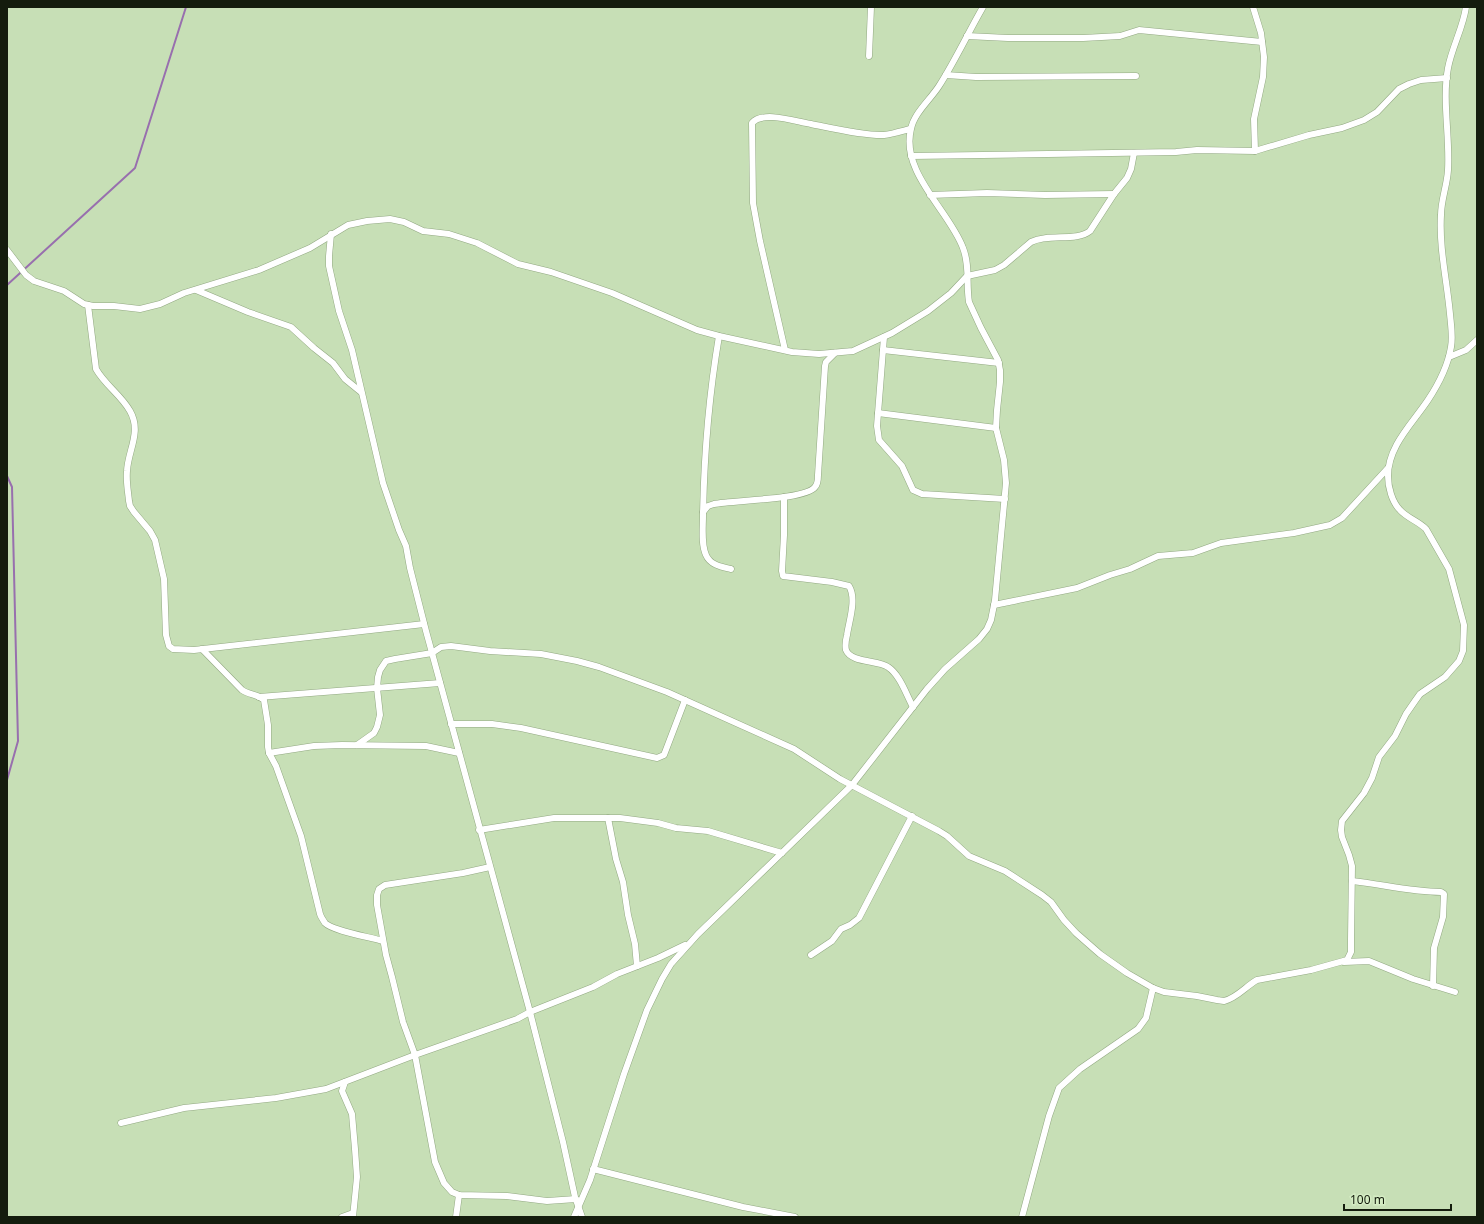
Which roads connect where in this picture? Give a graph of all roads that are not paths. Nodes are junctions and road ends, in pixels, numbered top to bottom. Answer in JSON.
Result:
{"nodes":[{"id":1,"x":871,"y":7,"type":"edge"},
{"id":2,"x":983,"y":7,"type":"edge"},
{"id":3,"x":1253,"y":7,"type":"edge"},
{"id":4,"x":1466,"y":7,"type":"edge"},
{"id":5,"x":967,"y":36,"type":"junction"},
{"id":6,"x":1262,"y":42,"type":"junction"},
{"id":7,"x":869,"y":56,"type":"dead end"},
{"id":8,"x":946,"y":75,"type":"junction"},
{"id":9,"x":1136,"y":76,"type":"dead end"},
{"id":10,"x":1447,"y":78,"type":"junction"},
{"id":11,"x":910,"y":129,"type":"junction"},
{"id":12,"x":1255,"y":151,"type":"junction"},
{"id":13,"x":1134,"y":153,"type":"junction"},
{"id":14,"x":911,"y":156,"type":"junction"},
{"id":15,"x":1114,"y":194,"type":"junction"},
{"id":16,"x":930,"y":195,"type":"junction"},
{"id":17,"x":332,"y":234,"type":"junction"},
{"id":18,"x":7,"y":250,"type":"edge"},
{"id":19,"x":967,"y":276,"type":"junction"},
{"id":20,"x":196,"y":290,"type":"junction"},
{"id":21,"x":88,"y":305,"type":"junction"},
{"id":22,"x":719,"y":336,"type":"junction"},
{"id":23,"x":884,"y":336,"type":"junction"},
{"id":24,"x":1477,"y":340,"type":"edge"},
{"id":25,"x":785,"y":350,"type":"junction"},
{"id":26,"x":883,"y":350,"type":"junction"},
{"id":27,"x":835,"y":353,"type":"junction"},
{"id":28,"x":1449,"y":357,"type":"junction"},
{"id":29,"x":999,"y":363,"type":"junction"},
{"id":30,"x":362,"y":393,"type":"junction"},
{"id":31,"x":878,"y":414,"type":"junction"},
{"id":32,"x":996,"y":428,"type":"junction"},
{"id":33,"x":1388,"y":468,"type":"junction"},
{"id":34,"x":784,"y":497,"type":"junction"},
{"id":35,"x":1005,"y":499,"type":"junction"},
{"id":36,"x":704,"y":512,"type":"junction"},
{"id":37,"x":732,"y":569,"type":"dead end"},
{"id":38,"x":994,"y":605,"type":"junction"},
{"id":39,"x":424,"y":624,"type":"junction"},
{"id":40,"x":202,"y":648,"type":"junction"},
{"id":41,"x":432,"y":653,"type":"junction"},
{"id":42,"x":440,"y":683,"type":"junction"},
{"id":43,"x":377,"y":688,"type":"junction"},
{"id":44,"x":259,"y":697,"type":"junction"},
{"id":45,"x":685,"y":700,"type":"junction"},
{"id":46,"x":912,"y":707,"type":"junction"},
{"id":47,"x":451,"y":724,"type":"junction"},
{"id":48,"x":357,"y":745,"type":"junction"},
{"id":49,"x":269,"y":753,"type":"junction"},
{"id":50,"x":459,"y":753,"type":"junction"},
{"id":51,"x":852,"y":785,"type":"junction"},
{"id":52,"x":912,"y":816,"type":"junction"},
{"id":53,"x":608,"y":818,"type":"junction"},
{"id":54,"x":479,"y":830,"type":"junction"},
{"id":55,"x":782,"y":853,"type":"junction"},
{"id":56,"x":490,"y":867,"type":"junction"},
{"id":57,"x":1352,"y":881,"type":"junction"},
{"id":58,"x":383,"y":941,"type":"junction"},
{"id":59,"x":690,"y":943,"type":"junction"},
{"id":60,"x":811,"y":956,"type":"dead end"},
{"id":61,"x":1343,"y":962,"type":"junction"},
{"id":62,"x":638,"y":966,"type":"junction"},
{"id":63,"x":1433,"y":986,"type":"junction"},
{"id":64,"x":1153,"y":988,"type":"junction"},
{"id":65,"x":1455,"y":992,"type":"dead end"},
{"id":66,"x":530,"y":1012,"type":"junction"},
{"id":67,"x":415,"y":1055,"type":"junction"},
{"id":68,"x":345,"y":1082,"type":"junction"},
{"id":69,"x":121,"y":1123,"type":"dead end"},
{"id":70,"x":593,"y":1168,"type":"junction"},
{"id":71,"x":459,"y":1195,"type":"junction"},
{"id":72,"x":577,"y":1202,"type":"junction"},
{"id":73,"x":353,"y":1215,"type":"edge"},
{"id":74,"x":342,"y":1217,"type":"edge"},
{"id":75,"x":456,"y":1217,"type":"edge"},
{"id":76,"x":574,"y":1217,"type":"edge"},
{"id":77,"x":582,"y":1217,"type":"edge"},
{"id":78,"x":795,"y":1217,"type":"edge"},
{"id":79,"x":1022,"y":1217,"type":"edge"}],
"edges":[{"from":1,"to":7,"type":"street"},
{"from":2,"to":5,"type":"street"},
{"from":3,"to":6,"type":"street"},
{"from":4,"to":10,"type":"street"},
{"from":5,"to":6,"type":"street"},
{"from":5,"to":8,"type":"street"},
{"from":6,"to":12,"type":"street"},
{"from":8,"to":9,"type":"street"},
{"from":8,"to":11,"type":"street"},
{"from":10,"to":12,"type":"street"},
{"from":10,"to":28,"type":"street"},
{"from":11,"to":14,"type":"street"},
{"from":11,"to":25,"type":"street"},
{"from":12,"to":13,"type":"street"},
{"from":13,"to":14,"type":"street"},
{"from":13,"to":15,"type":"street"},
{"from":14,"to":16,"type":"street"},
{"from":15,"to":16,"type":"street"},
{"from":15,"to":19,"type":"street"},
{"from":16,"to":19,"type":"street"},
{"from":17,"to":20,"type":"street"},
{"from":17,"to":22,"type":"street"},
{"from":17,"to":30,"type":"street"},
{"from":18,"to":21,"type":"street"},
{"from":19,"to":23,"type":"street"},
{"from":19,"to":29,"type":"street"},
{"from":20,"to":21,"type":"street"},
{"from":20,"to":30,"type":"street"},
{"from":21,"to":40,"type":"street"},
{"from":22,"to":25,"type":"street"},
{"from":22,"to":36,"type":"street"},
{"from":23,"to":26,"type":"street"},
{"from":23,"to":27,"type":"street"},
{"from":24,"to":28,"type":"street"},
{"from":25,"to":27,"type":"street"},
{"from":26,"to":29,"type":"street"},
{"from":26,"to":31,"type":"street"},
{"from":27,"to":34,"type":"street"},
{"from":28,"to":33,"type":"street"},
{"from":29,"to":32,"type":"street"},
{"from":30,"to":39,"type":"street"},
{"from":31,"to":32,"type":"street"},
{"from":31,"to":35,"type":"street"},
{"from":32,"to":35,"type":"street"},
{"from":33,"to":38,"type":"street"},
{"from":33,"to":57,"type":"street"},
{"from":34,"to":36,"type":"street"},
{"from":34,"to":46,"type":"street"},
{"from":35,"to":38,"type":"street"},
{"from":36,"to":37,"type":"street"},
{"from":38,"to":46,"type":"street"},
{"from":39,"to":40,"type":"street"},
{"from":39,"to":41,"type":"street"},
{"from":40,"to":44,"type":"street"},
{"from":41,"to":42,"type":"street"},
{"from":41,"to":43,"type":"street"},
{"from":41,"to":45,"type":"street"},
{"from":42,"to":43,"type":"street"},
{"from":42,"to":47,"type":"street"},
{"from":43,"to":44,"type":"street"},
{"from":43,"to":48,"type":"street"},
{"from":44,"to":49,"type":"street"},
{"from":45,"to":47,"type":"street"},
{"from":45,"to":51,"type":"street"},
{"from":46,"to":51,"type":"street"},
{"from":47,"to":50,"type":"street"},
{"from":48,"to":49,"type":"street"},
{"from":48,"to":50,"type":"street"},
{"from":49,"to":58,"type":"street"},
{"from":50,"to":54,"type":"street"},
{"from":51,"to":52,"type":"street"},
{"from":51,"to":55,"type":"street"},
{"from":52,"to":60,"type":"street"},
{"from":52,"to":64,"type":"street"},
{"from":53,"to":54,"type":"street"},
{"from":53,"to":55,"type":"street"},
{"from":53,"to":62,"type":"street"},
{"from":54,"to":56,"type":"street"},
{"from":55,"to":59,"type":"street"},
{"from":56,"to":58,"type":"street"},
{"from":56,"to":66,"type":"street"},
{"from":57,"to":61,"type":"street"},
{"from":57,"to":63,"type":"street"},
{"from":58,"to":67,"type":"street"},
{"from":59,"to":62,"type":"street"},
{"from":59,"to":70,"type":"street"},
{"from":61,"to":63,"type":"street"},
{"from":61,"to":64,"type":"street"},
{"from":62,"to":66,"type":"street"},
{"from":63,"to":65,"type":"street"},
{"from":64,"to":79,"type":"street"},
{"from":66,"to":67,"type":"street"},
{"from":66,"to":72,"type":"street"},
{"from":67,"to":68,"type":"street"},
{"from":67,"to":71,"type":"street"},
{"from":68,"to":69,"type":"street"},
{"from":68,"to":73,"type":"street"},
{"from":70,"to":72,"type":"street"},
{"from":70,"to":78,"type":"street"},
{"from":71,"to":72,"type":"street"},
{"from":71,"to":75,"type":"street"},
{"from":72,"to":76,"type":"street"},
{"from":72,"to":77,"type":"street"},
{"from":73,"to":74,"type":"street"}]}
